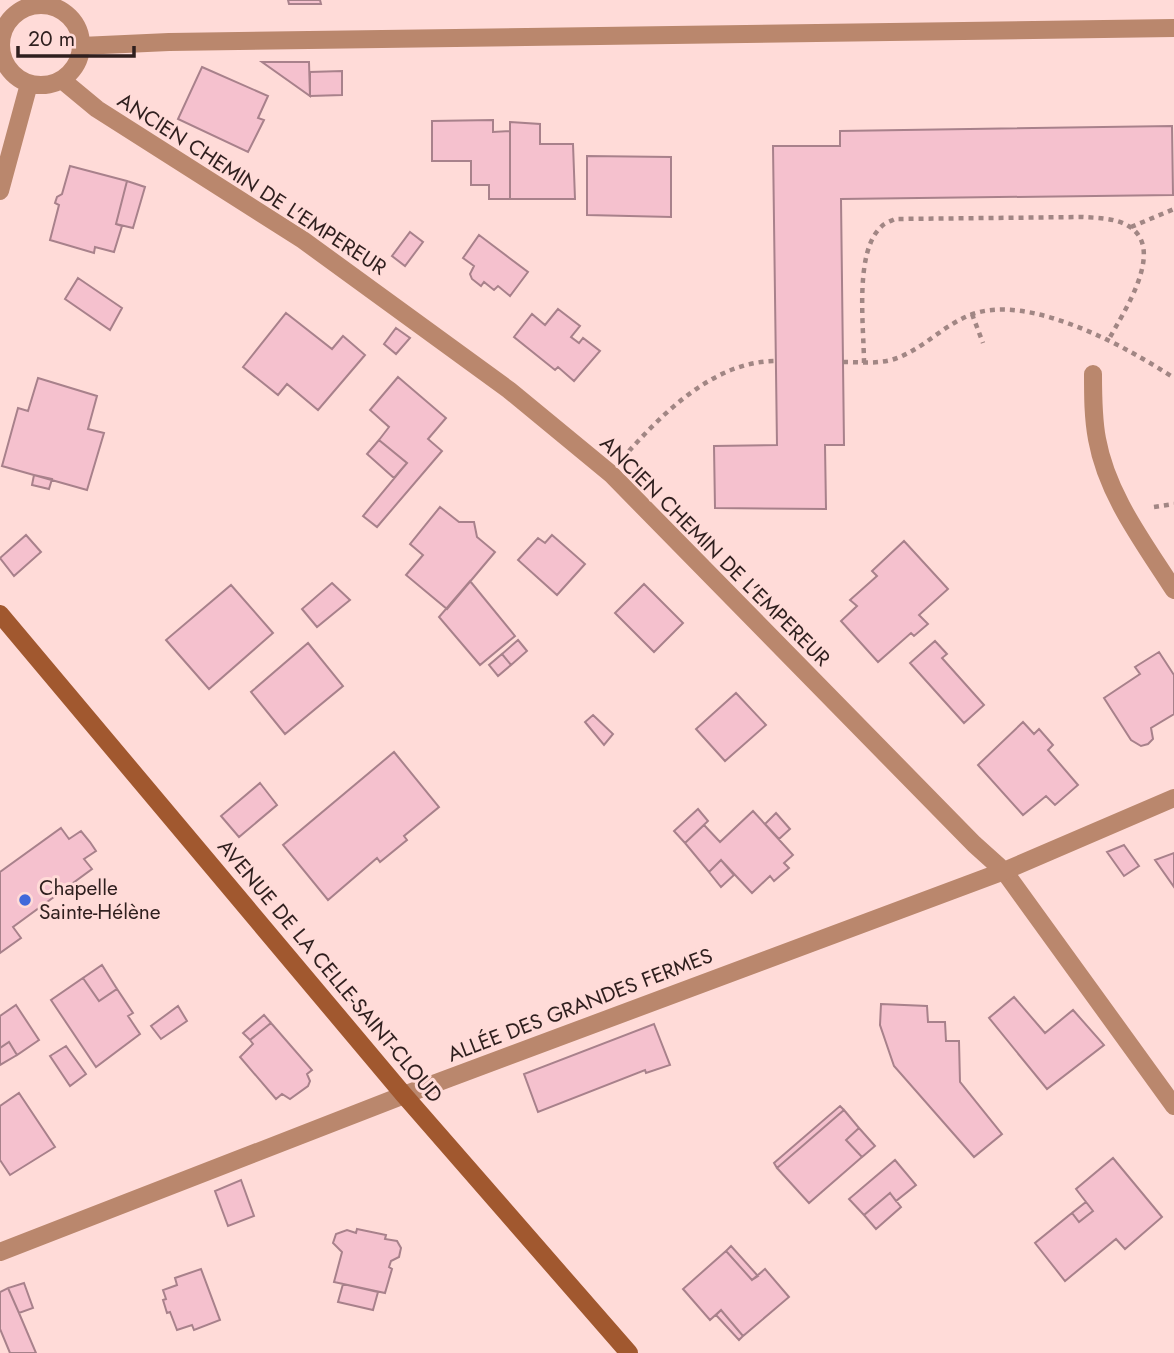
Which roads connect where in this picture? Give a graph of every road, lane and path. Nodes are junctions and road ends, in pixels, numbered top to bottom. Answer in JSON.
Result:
{"nodes":[{"id":1,"x":52,"y":3,"type":"edge"},
{"id":2,"x":1174,"y":28,"type":"edge"},
{"id":3,"x":81,"y":46,"type":"junction"},
{"id":4,"x":1,"y":58,"type":"edge"},
{"id":5,"x":62,"y":80,"type":"junction"},
{"id":6,"x":29,"y":84,"type":"junction"},
{"id":7,"x":0,"y":191,"type":"edge"},
{"id":8,"x":1174,"y":209,"type":"edge"},
{"id":9,"x":1131,"y":227,"type":"junction"},
{"id":10,"x":972,"y":314,"type":"junction"},
{"id":11,"x":1108,"y":341,"type":"junction"},
{"id":12,"x":983,"y":343,"type":"dead end"},
{"id":13,"x":776,"y":361,"type":"dead end"},
{"id":14,"x":843,"y":362,"type":"dead end"},
{"id":15,"x":864,"y":363,"type":"junction"},
{"id":16,"x":1093,"y":374,"type":"dead end"},
{"id":17,"x":1174,"y":378,"type":"edge"},
{"id":18,"x":611,"y":474,"type":"junction"},
{"id":19,"x":1174,"y":590,"type":"edge"},
{"id":20,"x":0,"y":614,"type":"edge"},
{"id":21,"x":1174,"y":798,"type":"edge"},
{"id":22,"x":1004,"y":871,"type":"junction"},
{"id":23,"x":404,"y":1095,"type":"junction"},
{"id":24,"x":1174,"y":1106,"type":"edge"},
{"id":25,"x":0,"y":1252,"type":"edge"},
{"id":26,"x":629,"y":1353,"type":"edge"}],
"edges":[{"from":1,"to":3,"type":"street"},
{"from":1,"to":4,"type":"street"},
{"from":2,"to":3,"type":"street"},
{"from":3,"to":5,"type":"street"},
{"from":4,"to":6,"type":"street"},
{"from":5,"to":6,"type":"street"},
{"from":5,"to":18,"type":"street","name":"ANCIEN CHEMIN DE L'EMPEREUR"},
{"from":6,"to":7,"type":"street"},
{"from":8,"to":9,"type":"path"},
{"from":9,"to":11,"type":"path"},
{"from":9,"to":15,"type":"path"},
{"from":10,"to":11,"type":"path"},
{"from":10,"to":12,"type":"path"},
{"from":10,"to":15,"type":"path"},
{"from":11,"to":17,"type":"path"},
{"from":13,"to":18,"type":"path"},
{"from":14,"to":15,"type":"path"},
{"from":16,"to":19,"type":"street"},
{"from":18,"to":22,"type":"street","name":"ANCIEN CHEMIN DE L'EMPEREUR"},
{"from":20,"to":23,"type":"street","name":"AVENUE DE LA CELLE-SAINT-CLOUD"},
{"from":21,"to":22,"type":"street","name":"ALLÉE DES GRANDES FERMES"},
{"from":22,"to":23,"type":"street","name":"ALLÉE DES GRANDES FERMES"},
{"from":22,"to":24,"type":"street","name":"ANCIEN CHEMIN DE L'EMPEREUR"},
{"from":23,"to":25,"type":"street","name":"ALLÉE DES GRANDES FERMES"},
{"from":23,"to":26,"type":"street","name":"AVENUE DE LA CELLE-SAINT-CLOUD"}]}
